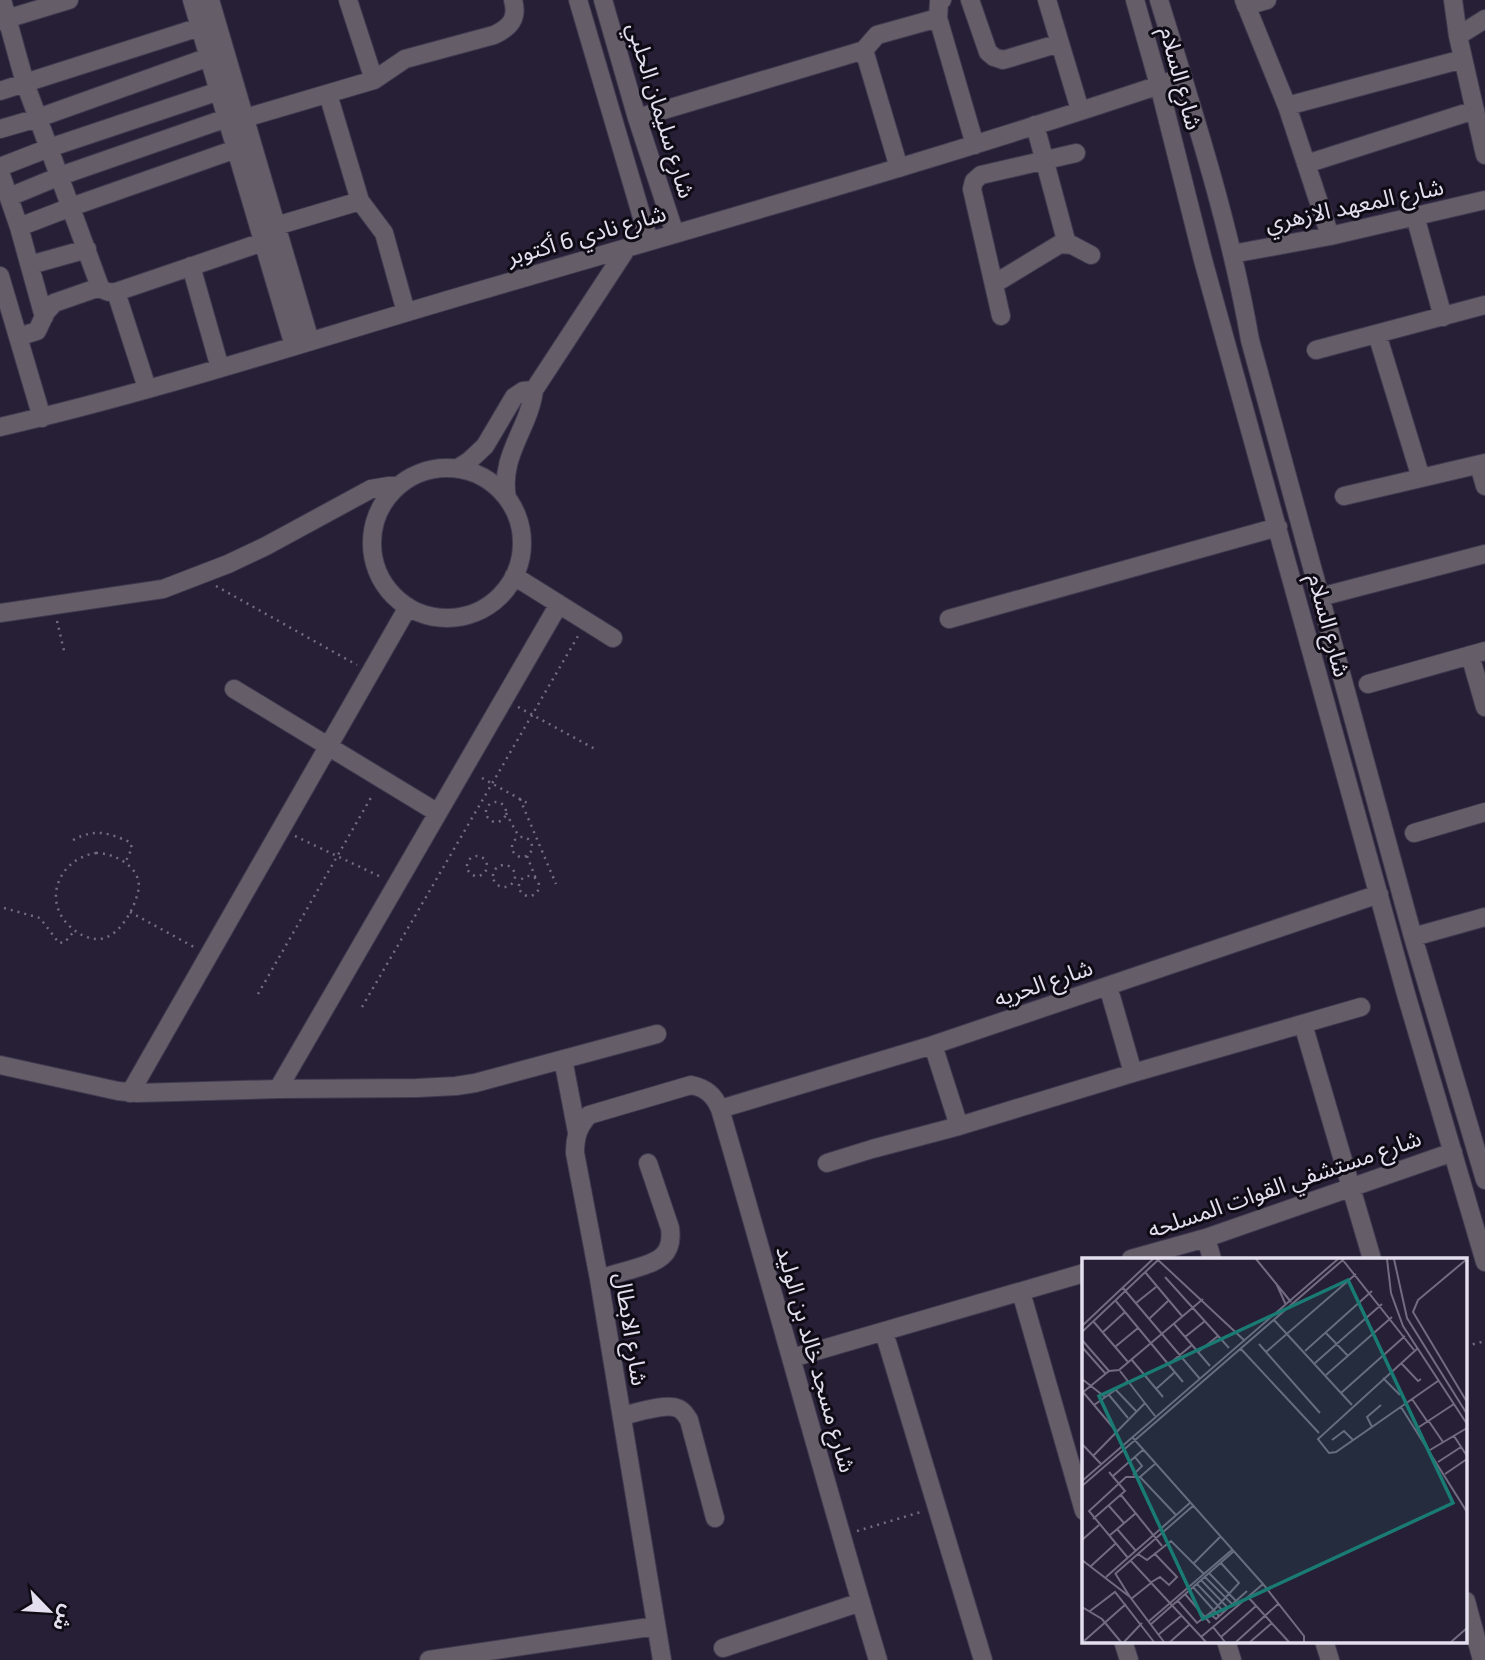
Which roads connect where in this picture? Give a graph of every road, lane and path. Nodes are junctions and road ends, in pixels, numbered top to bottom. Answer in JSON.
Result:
{"nodes":[{"id":1,"x":2,"y":0,"type":"edge"},
{"id":2,"x":69,"y":0,"type":"edge"},
{"id":3,"x":192,"y":0,"type":"edge"},
{"id":4,"x":210,"y":0,"type":"edge"},
{"id":5,"x":348,"y":0,"type":"edge"},
{"id":6,"x":513,"y":0,"type":"edge"},
{"id":7,"x":578,"y":0,"type":"edge"},
{"id":8,"x":603,"y":0,"type":"edge"},
{"id":9,"x":970,"y":0,"type":"edge"},
{"id":10,"x":1048,"y":0,"type":"edge"},
{"id":11,"x":1135,"y":0,"type":"edge"},
{"id":12,"x":1159,"y":0,"type":"edge"},
{"id":13,"x":1267,"y":0,"type":"edge"},
{"id":14,"x":1453,"y":0,"type":"edge"},
{"id":15,"x":1245,"y":3,"type":"edge"},
{"id":16,"x":940,"y":9,"type":"edge"},
{"id":17,"x":1485,"y":19,"type":"edge"},
{"id":18,"x":4,"y":20,"type":"edge"},
{"id":19,"x":200,"y":27,"type":"junction"},
{"id":20,"x":1458,"y":36,"type":"junction"},
{"id":21,"x":1060,"y":43,"type":"junction"},
{"id":22,"x":864,"y":50,"type":"junction"},
{"id":23,"x":8,"y":53,"type":"edge"},
{"id":24,"x":209,"y":57,"type":"junction"},
{"id":25,"x":1463,"y":59,"type":"junction"},
{"id":26,"x":1183,"y":77,"type":"junction"},
{"id":27,"x":374,"y":80,"type":"junction"},
{"id":28,"x":24,"y":83,"type":"junction"},
{"id":29,"x":1159,"y":85,"type":"junction"},
{"id":30,"x":227,"y":88,"type":"junction"},
{"id":31,"x":0,"y":91,"type":"edge"},
{"id":32,"x":328,"y":94,"type":"junction"},
{"id":33,"x":1287,"y":106,"type":"junction"},
{"id":34,"x":1080,"y":110,"type":"junction"},
{"id":35,"x":1475,"y":110,"type":"junction"},
{"id":36,"x":37,"y":118,"type":"junction"},
{"id":37,"x":236,"y":118,"type":"junction"},
{"id":38,"x":637,"y":118,"type":"junction"},
{"id":39,"x":1035,"y":125,"type":"junction"},
{"id":40,"x":0,"y":130,"type":"edge"},
{"id":41,"x":975,"y":145,"type":"junction"},
{"id":42,"x":49,"y":148,"type":"junction"},
{"id":43,"x":236,"y":149,"type":"junction"},
{"id":44,"x":1076,"y":153,"type":"dead end"},
{"id":45,"x":1485,"y":155,"type":"edge"},
{"id":46,"x":1045,"y":160,"type":"junction"},
{"id":47,"x":1306,"y":164,"type":"junction"},
{"id":48,"x":899,"y":168,"type":"junction"},
{"id":49,"x":0,"y":170,"type":"edge"},
{"id":50,"x":60,"y":176,"type":"junction"},
{"id":51,"x":9,"y":197,"type":"junction"},
{"id":52,"x":1485,"y":200,"type":"edge"},
{"id":53,"x":360,"y":201,"type":"junction"},
{"id":54,"x":71,"y":207,"type":"junction"},
{"id":55,"x":1415,"y":216,"type":"junction"},
{"id":56,"x":276,"y":226,"type":"junction"},
{"id":57,"x":19,"y":227,"type":"junction"},
{"id":58,"x":675,"y":234,"type":"junction"},
{"id":59,"x":1330,"y":236,"type":"junction"},
{"id":60,"x":649,"y":241,"type":"junction"},
{"id":61,"x":263,"y":242,"type":"junction"},
{"id":62,"x":1066,"y":244,"type":"junction"},
{"id":63,"x":627,"y":248,"type":"junction"},
{"id":64,"x":86,"y":249,"type":"junction"},
{"id":65,"x":1091,"y":254,"type":"dead end"},
{"id":66,"x":1232,"y":254,"type":"junction"},
{"id":67,"x":30,"y":265,"type":"junction"},
{"id":68,"x":191,"y":267,"type":"junction"},
{"id":69,"x":0,"y":276,"type":"edge"},
{"id":70,"x":994,"y":284,"type":"junction"},
{"id":71,"x":108,"y":289,"type":"junction"},
{"id":72,"x":4,"y":303,"type":"edge"},
{"id":73,"x":1485,"y":304,"type":"edge"},
{"id":74,"x":406,"y":312,"type":"junction"},
{"id":75,"x":1001,"y":316,"type":"dead end"},
{"id":76,"x":44,"y":317,"type":"junction"},
{"id":77,"x":1444,"y":317,"type":"junction"},
{"id":78,"x":1377,"y":334,"type":"junction"},
{"id":79,"x":18,"y":337,"type":"junction"},
{"id":80,"x":1250,"y":340,"type":"junction"},
{"id":81,"x":302,"y":344,"type":"junction"},
{"id":82,"x":1228,"y":346,"type":"junction"},
{"id":83,"x":1315,"y":349,"type":"dead end"},
{"id":84,"x":220,"y":368,"type":"junction"},
{"id":85,"x":147,"y":388,"type":"junction"},
{"id":86,"x":534,"y":390,"type":"junction"},
{"id":87,"x":42,"y":418,"type":"junction"},
{"id":88,"x":0,"y":427,"type":"edge"},
{"id":89,"x":1482,"y":464,"type":"edge"},
{"id":90,"x":458,"y":468,"type":"junction"},
{"id":91,"x":1421,"y":478,"type":"junction"},
{"id":92,"x":398,"y":486,"type":"junction"},
{"id":93,"x":1485,"y":486,"type":"edge"},
{"id":94,"x":1344,"y":496,"type":"dead end"},
{"id":95,"x":507,"y":498,"type":"junction"},
{"id":96,"x":1278,"y":527,"type":"junction"},
{"id":97,"x":1485,"y":554,"type":"edge"},
{"id":98,"x":198,"y":576,"type":"junction"},
{"id":99,"x":513,"y":576,"type":"junction"},
{"id":100,"x":1320,"y":597,"type":"junction"},
{"id":101,"x":559,"y":604,"type":"junction"},
{"id":102,"x":53,"y":605,"type":"junction"},
{"id":103,"x":408,"y":607,"type":"junction"},
{"id":104,"x":0,"y":612,"type":"edge"},
{"id":105,"x":949,"y":619,"type":"dead end"},
{"id":106,"x":587,"y":621,"type":"junction"},
{"id":107,"x":613,"y":638,"type":"dead end"},
{"id":108,"x":1478,"y":653,"type":"edge"},
{"id":109,"x":65,"y":655,"type":"dead end"},
{"id":110,"x":370,"y":673,"type":"junction"},
{"id":111,"x":1368,"y":684,"type":"dead end"},
{"id":112,"x":234,"y":690,"type":"dead end"},
{"id":113,"x":504,"y":699,"type":"junction"},
{"id":114,"x":1485,"y":707,"type":"edge"},
{"id":115,"x":533,"y":715,"type":"junction"},
{"id":116,"x":328,"y":746,"type":"junction"},
{"id":117,"x":596,"y":748,"type":"dead end"},
{"id":118,"x":482,"y":778,"type":"dead end"},
{"id":119,"x":382,"y":779,"type":"junction"},
{"id":120,"x":492,"y":783,"type":"junction"},
{"id":121,"x":520,"y":799,"type":"junction"},
{"id":122,"x":529,"y":804,"type":"dead end"},
{"id":123,"x":1485,"y":812,"type":"edge"},
{"id":124,"x":438,"y":813,"type":"junction"},
{"id":125,"x":506,"y":813,"type":"junction"},
{"id":126,"x":281,"y":829,"type":"junction"},
{"id":127,"x":1414,"y":833,"type":"dead end"},
{"id":128,"x":519,"y":837,"type":"junction"},
{"id":129,"x":73,"y":840,"type":"dead end"},
{"id":130,"x":538,"y":841,"type":"junction"},
{"id":131,"x":532,"y":844,"type":"junction"},
{"id":132,"x":337,"y":856,"type":"junction"},
{"id":133,"x":527,"y":856,"type":"junction"},
{"id":134,"x":125,"y":863,"type":"junction"},
{"id":135,"x":488,"y":867,"type":"junction"},
{"id":136,"x":494,"y":871,"type":"junction"},
{"id":137,"x":536,"y":879,"type":"junction"},
{"id":138,"x":514,"y":880,"type":"junction"},
{"id":139,"x":519,"y":883,"type":"junction"},
{"id":140,"x":556,"y":884,"type":"dead end"},
{"id":141,"x":396,"y":885,"type":"junction"},
{"id":142,"x":1379,"y":894,"type":"junction"},
{"id":143,"x":4,"y":908,"type":"dead end"},
{"id":144,"x":130,"y":912,"type":"junction"},
{"id":145,"x":1485,"y":917,"type":"edge"},
{"id":146,"x":75,"y":930,"type":"junction"},
{"id":147,"x":1413,"y":937,"type":"junction"},
{"id":148,"x":209,"y":955,"type":"junction"},
{"id":149,"x":1108,"y":986,"type":"junction"},
{"id":150,"x":258,"y":994,"type":"dead end"},
{"id":151,"x":362,"y":1007,"type":"dead end"},
{"id":152,"x":1361,"y":1007,"type":"dead end"},
{"id":153,"x":1303,"y":1024,"type":"junction"},
{"id":154,"x":657,"y":1034,"type":"dead end"},
{"id":155,"x":933,"y":1045,"type":"junction"},
{"id":156,"x":562,"y":1059,"type":"junction"},
{"id":157,"x":0,"y":1065,"type":"edge"},
{"id":158,"x":1133,"y":1073,"type":"junction"},
{"id":159,"x":278,"y":1089,"type":"junction"},
{"id":160,"x":130,"y":1093,"type":"junction"},
{"id":161,"x":720,"y":1109,"type":"junction"},
{"id":162,"x":959,"y":1126,"type":"junction"},
{"id":163,"x":577,"y":1132,"type":"junction"},
{"id":164,"x":1453,"y":1152,"type":"junction"},
{"id":165,"x":648,"y":1163,"type":"dead end"},
{"id":166,"x":827,"y":1163,"type":"dead end"},
{"id":167,"x":1485,"y":1180,"type":"edge"},
{"id":168,"x":1351,"y":1188,"type":"junction"},
{"id":169,"x":1206,"y":1238,"type":"junction"},
{"id":170,"x":1135,"y":1258,"type":"edge"},
{"id":171,"x":1212,"y":1258,"type":"edge"},
{"id":172,"x":1371,"y":1258,"type":"edge"},
{"id":173,"x":1485,"y":1260,"type":"edge"},
{"id":174,"x":1082,"y":1274,"type":"edge"},
{"id":175,"x":599,"y":1279,"type":"junction"},
{"id":176,"x":1021,"y":1292,"type":"junction"},
{"id":177,"x":884,"y":1332,"type":"junction"},
{"id":178,"x":1485,"y":1340,"type":"edge"},
{"id":179,"x":1468,"y":1345,"type":"edge"},
{"id":180,"x":792,"y":1359,"type":"junction"},
{"id":181,"x":622,"y":1416,"type":"junction"},
{"id":182,"x":1077,"y":1459,"type":"edge"},
{"id":183,"x":1082,"y":1496,"type":"edge"},
{"id":184,"x":937,"y":1507,"type":"junction"},
{"id":185,"x":715,"y":1518,"type":"dead end"},
{"id":186,"x":841,"y":1537,"type":"junction"},
{"id":187,"x":860,"y":1602,"type":"junction"},
{"id":188,"x":1468,"y":1608,"type":"edge"},
{"id":189,"x":656,"y":1626,"type":"junction"},
{"id":190,"x":1123,"y":1642,"type":"edge"},
{"id":191,"x":1226,"y":1642,"type":"edge"},
{"id":192,"x":1324,"y":1642,"type":"edge"},
{"id":193,"x":723,"y":1648,"type":"dead end"},
{"id":194,"x":496,"y":1655,"type":"edge"},
{"id":195,"x":429,"y":1660,"type":"edge"},
{"id":196,"x":662,"y":1660,"type":"edge"},
{"id":197,"x":878,"y":1660,"type":"edge"},
{"id":198,"x":983,"y":1660,"type":"edge"},
{"id":199,"x":1129,"y":1660,"type":"edge"},
{"id":200,"x":1232,"y":1660,"type":"edge"},
{"id":201,"x":1330,"y":1660,"type":"edge"},
{"id":202,"x":1482,"y":1660,"type":"edge"}],
"edges":[{"from":1,"to":18,"type":"street"},
{"from":2,"to":18,"type":"street"},
{"from":3,"to":19,"type":"street"},
{"from":4,"to":30,"type":"street"},
{"from":5,"to":27,"type":"street"},
{"from":6,"to":27,"type":"street"},
{"from":7,"to":60,"type":"street"},
{"from":8,"to":38,"type":"street","name":"شارع سليمان الحلبي"},
{"from":9,"to":21,"type":"street"},
{"from":10,"to":21,"type":"street"},
{"from":11,"to":29,"type":"street","name":"شارع السلام"},
{"from":12,"to":26,"type":"street","name":"شارع السلام"},
{"from":13,"to":15,"type":"street"},
{"from":14,"to":20,"type":"street"},
{"from":15,"to":33,"type":"street"},
{"from":16,"to":22,"type":"street"},
{"from":16,"to":41,"type":"street"},
{"from":17,"to":20,"type":"street"},
{"from":18,"to":23,"type":"street"},
{"from":19,"to":24,"type":"street"},
{"from":19,"to":28,"type":"street"},
{"from":20,"to":25,"type":"street"},
{"from":21,"to":34,"type":"street"},
{"from":22,"to":38,"type":"street"},
{"from":22,"to":48,"type":"street"},
{"from":23,"to":28,"type":"street"},
{"from":24,"to":30,"type":"street"},
{"from":24,"to":36,"type":"street"},
{"from":25,"to":33,"type":"street"},
{"from":25,"to":35,"type":"street"},
{"from":26,"to":29,"type":"street","name":"شارع نادي 6 أكتوبر"},
{"from":26,"to":66,"type":"street","name":"شارع السلام"},
{"from":27,"to":32,"type":"street"},
{"from":28,"to":31,"type":"street"},
{"from":28,"to":36,"type":"street"},
{"from":29,"to":34,"type":"street","name":"شارع نادي 6 أكتوبر"},
{"from":29,"to":82,"type":"street","name":"شارع السلام"},
{"from":30,"to":37,"type":"street"},
{"from":30,"to":42,"type":"street"},
{"from":32,"to":37,"type":"street"},
{"from":32,"to":53,"type":"street"},
{"from":33,"to":47,"type":"street"},
{"from":34,"to":39,"type":"street","name":"شارع نادي 6 أكتوبر"},
{"from":35,"to":45,"type":"street"},
{"from":35,"to":47,"type":"street"},
{"from":36,"to":40,"type":"street"},
{"from":36,"to":42,"type":"street"},
{"from":37,"to":43,"type":"street"},
{"from":37,"to":50,"type":"street"},
{"from":37,"to":56,"type":"street"},
{"from":38,"to":58,"type":"street","name":"شارع سليمان الحلبي"},
{"from":39,"to":41,"type":"street","name":"شارع نادي 6 أكتوبر"},
{"from":39,"to":46,"type":"street"},
{"from":41,"to":48,"type":"street","name":"شارع نادي 6 أكتوبر"},
{"from":42,"to":49,"type":"street"},
{"from":42,"to":50,"type":"street"},
{"from":43,"to":54,"type":"street"},
{"from":43,"to":61,"type":"street"},
{"from":44,"to":46,"type":"street"},
{"from":46,"to":62,"type":"street"},
{"from":46,"to":70,"type":"street"},
{"from":47,"to":59,"type":"street"},
{"from":48,"to":58,"type":"street","name":"شارع نادي 6 أكتوبر"},
{"from":49,"to":51,"type":"street"},
{"from":50,"to":51,"type":"street"},
{"from":50,"to":54,"type":"street"},
{"from":51,"to":57,"type":"street"},
{"from":52,"to":55,"type":"street","name":"شارع المعهد الازهري"},
{"from":53,"to":56,"type":"street"},
{"from":53,"to":74,"type":"street"},
{"from":54,"to":57,"type":"street"},
{"from":54,"to":64,"type":"street"},
{"from":55,"to":59,"type":"street","name":"شارع المعهد الازهري"},
{"from":55,"to":77,"type":"street"},
{"from":56,"to":81,"type":"street"},
{"from":57,"to":67,"type":"street"},
{"from":58,"to":60,"type":"street","name":"شارع نادي 6 أكتوبر"},
{"from":59,"to":66,"type":"street","name":"شارع المعهد الازهري"},
{"from":60,"to":63,"type":"street","name":"شارع نادي 6 أكتوبر"},
{"from":61,"to":68,"type":"street"},
{"from":61,"to":81,"type":"street"},
{"from":62,"to":65,"type":"street"},
{"from":62,"to":70,"type":"street"},
{"from":63,"to":74,"type":"street","name":"شارع نادي 6 أكتوبر"},
{"from":63,"to":86,"type":"street"},
{"from":64,"to":67,"type":"street"},
{"from":64,"to":71,"type":"street"},
{"from":66,"to":80,"type":"street","name":"شارع السلام"},
{"from":67,"to":76,"type":"street"},
{"from":68,"to":71,"type":"street"},
{"from":68,"to":84,"type":"street"},
{"from":69,"to":72,"type":"street"},
{"from":70,"to":75,"type":"street"},
{"from":71,"to":76,"type":"street"},
{"from":71,"to":85,"type":"street"},
{"from":72,"to":79,"type":"street"},
{"from":73,"to":77,"type":"street"},
{"from":74,"to":81,"type":"street","name":"شارع نادي 6 أكتوبر"},
{"from":76,"to":79,"type":"street"},
{"from":77,"to":78,"type":"street"},
{"from":78,"to":83,"type":"street"},
{"from":78,"to":91,"type":"street"},
{"from":79,"to":87,"type":"street"},
{"from":80,"to":82,"type":"street"},
{"from":80,"to":100,"type":"street","name":"شارع السلام"},
{"from":81,"to":84,"type":"street","name":"شارع نادي 6 أكتوبر"},
{"from":82,"to":96,"type":"street","name":"شارع السلام"},
{"from":84,"to":85,"type":"street","name":"شارع نادي 6 أكتوبر"},
{"from":85,"to":87,"type":"street","name":"شارع نادي 6 أكتوبر"},
{"from":86,"to":90,"type":"street"},
{"from":86,"to":95,"type":"street"},
{"from":87,"to":88,"type":"street","name":"شارع نادي 6 أكتوبر"},
{"from":89,"to":91,"type":"street"},
{"from":89,"to":93,"type":"street"},
{"from":90,"to":92,"type":"street"},
{"from":90,"to":95,"type":"street"},
{"from":91,"to":94,"type":"street"},
{"from":92,"to":98,"type":"street"},
{"from":92,"to":103,"type":"street"},
{"from":95,"to":99,"type":"street"},
{"from":96,"to":105,"type":"street"},
{"from":96,"to":142,"type":"street","name":"شارع السلام"},
{"from":97,"to":100,"type":"street"},
{"from":98,"to":102,"type":"street"},
{"from":98,"to":110,"type":"path"},
{"from":99,"to":101,"type":"street"},
{"from":99,"to":103,"type":"street"},
{"from":100,"to":147,"type":"street","name":"شارع السلام"},
{"from":101,"to":106,"type":"street"},
{"from":101,"to":113,"type":"street"},
{"from":102,"to":104,"type":"street"},
{"from":102,"to":109,"type":"path"},
{"from":103,"to":110,"type":"street"},
{"from":106,"to":107,"type":"street"},
{"from":106,"to":115,"type":"path"},
{"from":108,"to":111,"type":"street"},
{"from":108,"to":114,"type":"street"},
{"from":110,"to":116,"type":"street"},
{"from":112,"to":116,"type":"street"},
{"from":113,"to":115,"type":"path"},
{"from":113,"to":124,"type":"street"},
{"from":115,"to":117,"type":"path"},
{"from":115,"to":120,"type":"path"},
{"from":116,"to":119,"type":"street"},
{"from":116,"to":126,"type":"street"},
{"from":118,"to":120,"type":"path"},
{"from":119,"to":124,"type":"street"},
{"from":119,"to":132,"type":"path"},
{"from":120,"to":121,"type":"path"},
{"from":120,"to":151,"type":"path"},
{"from":121,"to":122,"type":"path"},
{"from":121,"to":130,"type":"path"},
{"from":123,"to":127,"type":"street"},
{"from":124,"to":141,"type":"street"},
{"from":125,"to":125,"type":"path"},
{"from":125,"to":128,"type":"path"},
{"from":126,"to":132,"type":"path"},
{"from":126,"to":148,"type":"street"},
{"from":128,"to":131,"type":"path"},
{"from":128,"to":133,"type":"path"},
{"from":129,"to":134,"type":"path"},
{"from":130,"to":131,"type":"path"},
{"from":130,"to":140,"type":"path"},
{"from":131,"to":133,"type":"path"},
{"from":132,"to":141,"type":"path"},
{"from":132,"to":150,"type":"path"},
{"from":133,"to":137,"type":"path"},
{"from":134,"to":144,"type":"path"},
{"from":134,"to":146,"type":"path"},
{"from":135,"to":135,"type":"path"},
{"from":135,"to":136,"type":"path"},
{"from":136,"to":138,"type":"path"},
{"from":136,"to":138,"type":"path"},
{"from":137,"to":139,"type":"path"},
{"from":137,"to":139,"type":"path"},
{"from":138,"to":139,"type":"path"},
{"from":141,"to":159,"type":"street"},
{"from":142,"to":149,"type":"street","name":"شارع الحريه"},
{"from":142,"to":164,"type":"street","name":"شارع السلام"},
{"from":143,"to":146,"type":"path"},
{"from":144,"to":146,"type":"path"},
{"from":144,"to":148,"type":"path"},
{"from":145,"to":147,"type":"street"},
{"from":147,"to":167,"type":"street","name":"شارع السلام"},
{"from":148,"to":160,"type":"street"},
{"from":149,"to":155,"type":"street","name":"شارع الحريه"},
{"from":149,"to":158,"type":"street"},
{"from":152,"to":153,"type":"street"},
{"from":153,"to":158,"type":"street"},
{"from":153,"to":168,"type":"street"},
{"from":154,"to":156,"type":"street"},
{"from":155,"to":161,"type":"street","name":"شارع الحريه"},
{"from":155,"to":162,"type":"street"},
{"from":156,"to":159,"type":"street"},
{"from":156,"to":163,"type":"street","name":"شارع الابطال"},
{"from":157,"to":160,"type":"street"},
{"from":158,"to":162,"type":"street"},
{"from":159,"to":160,"type":"street"},
{"from":161,"to":163,"type":"street","name":"شارع مسجد خالد بن الوليد"},
{"from":161,"to":180,"type":"street","name":"شارع مسجد خالد بن الوليد"},
{"from":162,"to":166,"type":"street"},
{"from":163,"to":175,"type":"street","name":"شارع الابطال"},
{"from":164,"to":168,"type":"street","name":"شارع مستشفي القوات المسلحه"},
{"from":164,"to":173,"type":"street","name":"شارع السلام"},
{"from":165,"to":175,"type":"street"},
{"from":168,"to":169,"type":"street","name":"شارع مستشفي القوات المسلحه"},
{"from":168,"to":172,"type":"street"},
{"from":169,"to":170,"type":"street","name":"شارع مستشفي القوات المسلحه"},
{"from":169,"to":171,"type":"street"},
{"from":174,"to":176,"type":"street"},
{"from":175,"to":181,"type":"street","name":"شارع الابطال"},
{"from":176,"to":177,"type":"street"},
{"from":176,"to":182,"type":"street"},
{"from":177,"to":180,"type":"street"},
{"from":177,"to":184,"type":"street"},
{"from":178,"to":179,"type":"path"},
{"from":180,"to":186,"type":"street","name":"شارع مسجد خالد بن الوليد"},
{"from":181,"to":185,"type":"street"},
{"from":181,"to":189,"type":"street","name":"شارع الابطال"},
{"from":182,"to":183,"type":"street"},
{"from":184,"to":186,"type":"path"},
{"from":184,"to":198,"type":"street"},
{"from":186,"to":187,"type":"street","name":"شارع مسجد خالد بن الوليد"},
{"from":187,"to":193,"type":"street"},
{"from":187,"to":197,"type":"street","name":"شارع مسجد خالد بن الوليد"},
{"from":188,"to":202,"type":"street"},
{"from":189,"to":194,"type":"street"},
{"from":189,"to":196,"type":"street","name":"شارع الابطال"},
{"from":190,"to":199,"type":"street"},
{"from":191,"to":200,"type":"street"},
{"from":192,"to":201,"type":"street"},
{"from":194,"to":195,"type":"street"}]}
